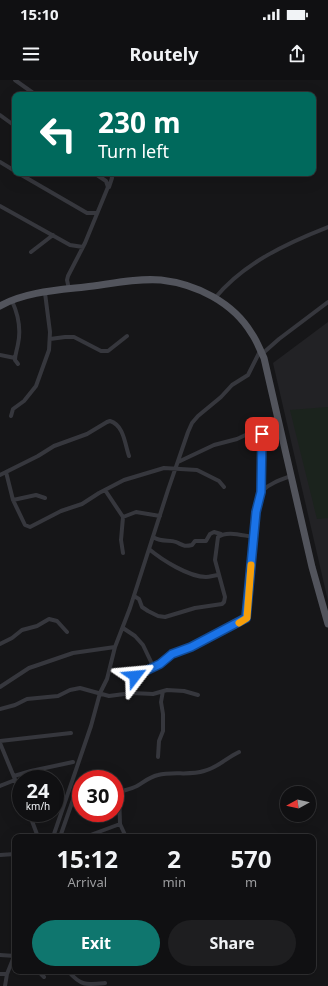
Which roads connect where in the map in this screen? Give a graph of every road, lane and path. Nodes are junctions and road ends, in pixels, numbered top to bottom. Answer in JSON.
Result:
{"nodes":[{"id":1,"x":15,"y":80,"type":"edge"},
{"id":2,"x":32,"y":92,"type":"edge"},
{"id":3,"x":0,"y":115,"type":"edge"},
{"id":4,"x":12,"y":124,"type":"edge"},
{"id":5,"x":0,"y":162,"type":"edge"},
{"id":6,"x":12,"y":169,"type":"edge"},
{"id":7,"x":23,"y":176,"type":"edge"},
{"id":8,"x":98,"y":176,"type":"edge"},
{"id":9,"x":112,"y":176,"type":"edge"},
{"id":10,"x":108,"y":187,"type":"junction"},
{"id":11,"x":0,"y":206,"type":"edge"},
{"id":12,"x":87,"y":213,"type":"junction"},
{"id":13,"x":97,"y":213,"type":"junction"},
{"id":14,"x":94,"y":222,"type":"junction"},
{"id":15,"x":328,"y":227,"type":"edge"},
{"id":16,"x":53,"y":235,"type":"junction"},
{"id":17,"x":83,"y":247,"type":"junction"},
{"id":18,"x":31,"y":252,"type":"dead end"},
{"id":19,"x":69,"y":289,"type":"junction"},
{"id":20,"x":45,"y":293,"type":"junction"},
{"id":21,"x":215,"y":298,"type":"junction"},
{"id":22,"x":12,"y":300,"type":"junction"},
{"id":23,"x":328,"y":302,"type":"edge"},
{"id":24,"x":0,"y":306,"type":"edge"},
{"id":25,"x":127,"y":336,"type":"dead end"},
{"id":26,"x":50,"y":339,"type":"junction"},
{"id":27,"x":261,"y":353,"type":"junction"},
{"id":28,"x":0,"y":355,"type":"edge"},
{"id":29,"x":15,"y":358,"type":"junction"},
{"id":30,"x":18,"y":364,"type":"dead end"},
{"id":31,"x":11,"y":416,"type":"dead end"},
{"id":32,"x":278,"y":421,"type":"junction"},
{"id":33,"x":263,"y":430,"type":"junction"},
{"id":34,"x":129,"y":456,"type":"dead end"},
{"id":35,"x":178,"y":462,"type":"junction"},
{"id":36,"x":175,"y":468,"type":"junction"},
{"id":37,"x":6,"y":472,"type":"junction"},
{"id":38,"x":0,"y":475,"type":"edge"},
{"id":39,"x":291,"y":476,"type":"junction"},
{"id":40,"x":224,"y":487,"type":"dead end"},
{"id":41,"x":105,"y":490,"type":"junction"},
{"id":42,"x":261,"y":492,"type":"junction"},
{"id":43,"x":45,"y":498,"type":"dead end"},
{"id":44,"x":12,"y":500,"type":"junction"},
{"id":45,"x":160,"y":516,"type":"junction"},
{"id":46,"x":123,"y":517,"type":"junction"},
{"id":47,"x":221,"y":534,"type":"junction"},
{"id":48,"x":254,"y":536,"type":"junction"},
{"id":49,"x":153,"y":537,"type":"junction"},
{"id":50,"x":149,"y":550,"type":"junction"},
{"id":51,"x":123,"y":553,"type":"dead end"},
{"id":52,"x":219,"y":574,"type":"junction"},
{"id":53,"x":134,"y":596,"type":"junction"},
{"id":54,"x":328,"y":624,"type":"edge"},
{"id":55,"x":123,"y":628,"type":"junction"},
{"id":56,"x":67,"y":632,"type":"dead end"},
{"id":57,"x":0,"y":644,"type":"edge"},
{"id":58,"x":115,"y":647,"type":"junction"},
{"id":59,"x":153,"y":666,"type":"junction"},
{"id":60,"x":0,"y":687,"type":"edge"},
{"id":61,"x":163,"y":691,"type":"junction"},
{"id":62,"x":100,"y":693,"type":"junction"},
{"id":63,"x":132,"y":693,"type":"junction"},
{"id":64,"x":198,"y":695,"type":"dead end"},
{"id":65,"x":0,"y":709,"type":"edge"},
{"id":66,"x":71,"y":733,"type":"dead end"},
{"id":67,"x":0,"y":742,"type":"edge"},
{"id":68,"x":239,"y":752,"type":"dead end"},
{"id":69,"x":158,"y":757,"type":"dead end"},
{"id":70,"x":73,"y":762,"type":"dead end"},
{"id":71,"x":31,"y":770,"type":"edge"},
{"id":72,"x":12,"y":773,"type":"edge"},
{"id":73,"x":12,"y":779,"type":"edge"},
{"id":74,"x":0,"y":786,"type":"edge"},
{"id":75,"x":124,"y":789,"type":"edge"},
{"id":76,"x":72,"y":803,"type":"edge"},
{"id":77,"x":32,"y":822,"type":"edge"},
{"id":78,"x":120,"y":824,"type":"joint"},
{"id":79,"x":37,"y":834,"type":"edge"},
{"id":80,"x":54,"y":834,"type":"edge"},
{"id":81,"x":61,"y":834,"type":"edge"},
{"id":82,"x":93,"y":834,"type":"edge"},
{"id":83,"x":125,"y":834,"type":"edge"},
{"id":84,"x":12,"y":854,"type":"edge"},
{"id":85,"x":0,"y":855,"type":"edge"},
{"id":86,"x":0,"y":954,"type":"edge"},
{"id":87,"x":12,"y":955,"type":"edge"},
{"id":88,"x":12,"y":965,"type":"edge"},
{"id":89,"x":0,"y":974,"type":"edge"},
{"id":90,"x":7,"y":974,"type":"junction"},
{"id":91,"x":42,"y":974,"type":"edge"},
{"id":92,"x":71,"y":974,"type":"edge"},
{"id":93,"x":44,"y":976,"type":"dead end"},
{"id":94,"x":104,"y":983,"type":"dead end"},
{"id":95,"x":5,"y":986,"type":"edge"}],
"edges":[{"from":1,"to":2,"type":"street"},
{"from":3,"to":4,"type":"street"},
{"from":5,"to":6,"type":"street"},
{"from":7,"to":12,"type":"street"},
{"from":8,"to":10,"type":"street"},
{"from":9,"to":10,"type":"street"},
{"from":10,"to":13,"type":"street"},
{"from":11,"to":16,"type":"street"},
{"from":12,"to":13,"type":"street"},
{"from":12,"to":14,"type":"street"},
{"from":13,"to":14,"type":"street"},
{"from":14,"to":17,"type":"street"},
{"from":15,"to":21,"type":"street"},
{"from":16,"to":17,"type":"street"},
{"from":16,"to":18,"type":"street"},
{"from":17,"to":19,"type":"street"},
{"from":19,"to":20,"type":"main road"},
{"from":19,"to":21,"type":"main road"},
{"from":20,"to":22,"type":"main road"},
{"from":20,"to":26,"type":"street"},
{"from":21,"to":27,"type":"main road"},
{"from":22,"to":24,"type":"main road"},
{"from":22,"to":29,"type":"street"},
{"from":23,"to":27,"type":"street"},
{"from":25,"to":26,"type":"street"},
{"from":26,"to":31,"type":"street"},
{"from":27,"to":32,"type":"main road"},
{"from":27,"to":35,"type":"street"},
{"from":28,"to":29,"type":"street"},
{"from":29,"to":30,"type":"street"},
{"from":32,"to":33,"type":"street"},
{"from":32,"to":39,"type":"main road"},
{"from":33,"to":35,"type":"street"},
{"from":33,"to":42,"type":"street"},
{"from":34,"to":37,"type":"street"},
{"from":35,"to":36,"type":"street"},
{"from":36,"to":40,"type":"street"},
{"from":36,"to":41,"type":"street"},
{"from":36,"to":45,"type":"street"},
{"from":37,"to":38,"type":"street"},
{"from":37,"to":44,"type":"street"},
{"from":39,"to":42,"type":"street"},
{"from":39,"to":54,"type":"main road"},
{"from":41,"to":44,"type":"street"},
{"from":41,"to":46,"type":"street"},
{"from":42,"to":48,"type":"street"},
{"from":43,"to":44,"type":"street"},
{"from":45,"to":46,"type":"street"},
{"from":45,"to":49,"type":"street"},
{"from":46,"to":51,"type":"street"},
{"from":47,"to":48,"type":"street"},
{"from":47,"to":49,"type":"street"},
{"from":47,"to":52,"type":"street"},
{"from":48,"to":59,"type":"street"},
{"from":49,"to":50,"type":"street"},
{"from":50,"to":52,"type":"street"},
{"from":50,"to":53,"type":"street"},
{"from":52,"to":53,"type":"street"},
{"from":53,"to":55,"type":"street"},
{"from":55,"to":58,"type":"street"},
{"from":55,"to":59,"type":"street"},
{"from":56,"to":57,"type":"street"},
{"from":58,"to":60,"type":"street"},
{"from":58,"to":62,"type":"street"},
{"from":59,"to":63,"type":"street"},
{"from":61,"to":63,"type":"street"},
{"from":61,"to":64,"type":"street"},
{"from":61,"to":69,"type":"street"},
{"from":62,"to":63,"type":"street"},
{"from":62,"to":65,"type":"street"},
{"from":62,"to":80,"type":"street"},
{"from":66,"to":67,"type":"street"},
{"from":67,"to":72,"type":"street"},
{"from":68,"to":75,"type":"street"},
{"from":70,"to":71,"type":"street"},
{"from":73,"to":74,"type":"street"},
{"from":76,"to":81,"type":"street"},
{"from":77,"to":79,"type":"street"},
{"from":78,"to":82,"type":"street"},
{"from":78,"to":83,"type":"street"},
{"from":84,"to":85,"type":"street"},
{"from":86,"to":87,"type":"street"},
{"from":88,"to":90,"type":"street"},
{"from":89,"to":90,"type":"street"},
{"from":90,"to":95,"type":"street"},
{"from":91,"to":93,"type":"street"},
{"from":92,"to":94,"type":"street"}]}
